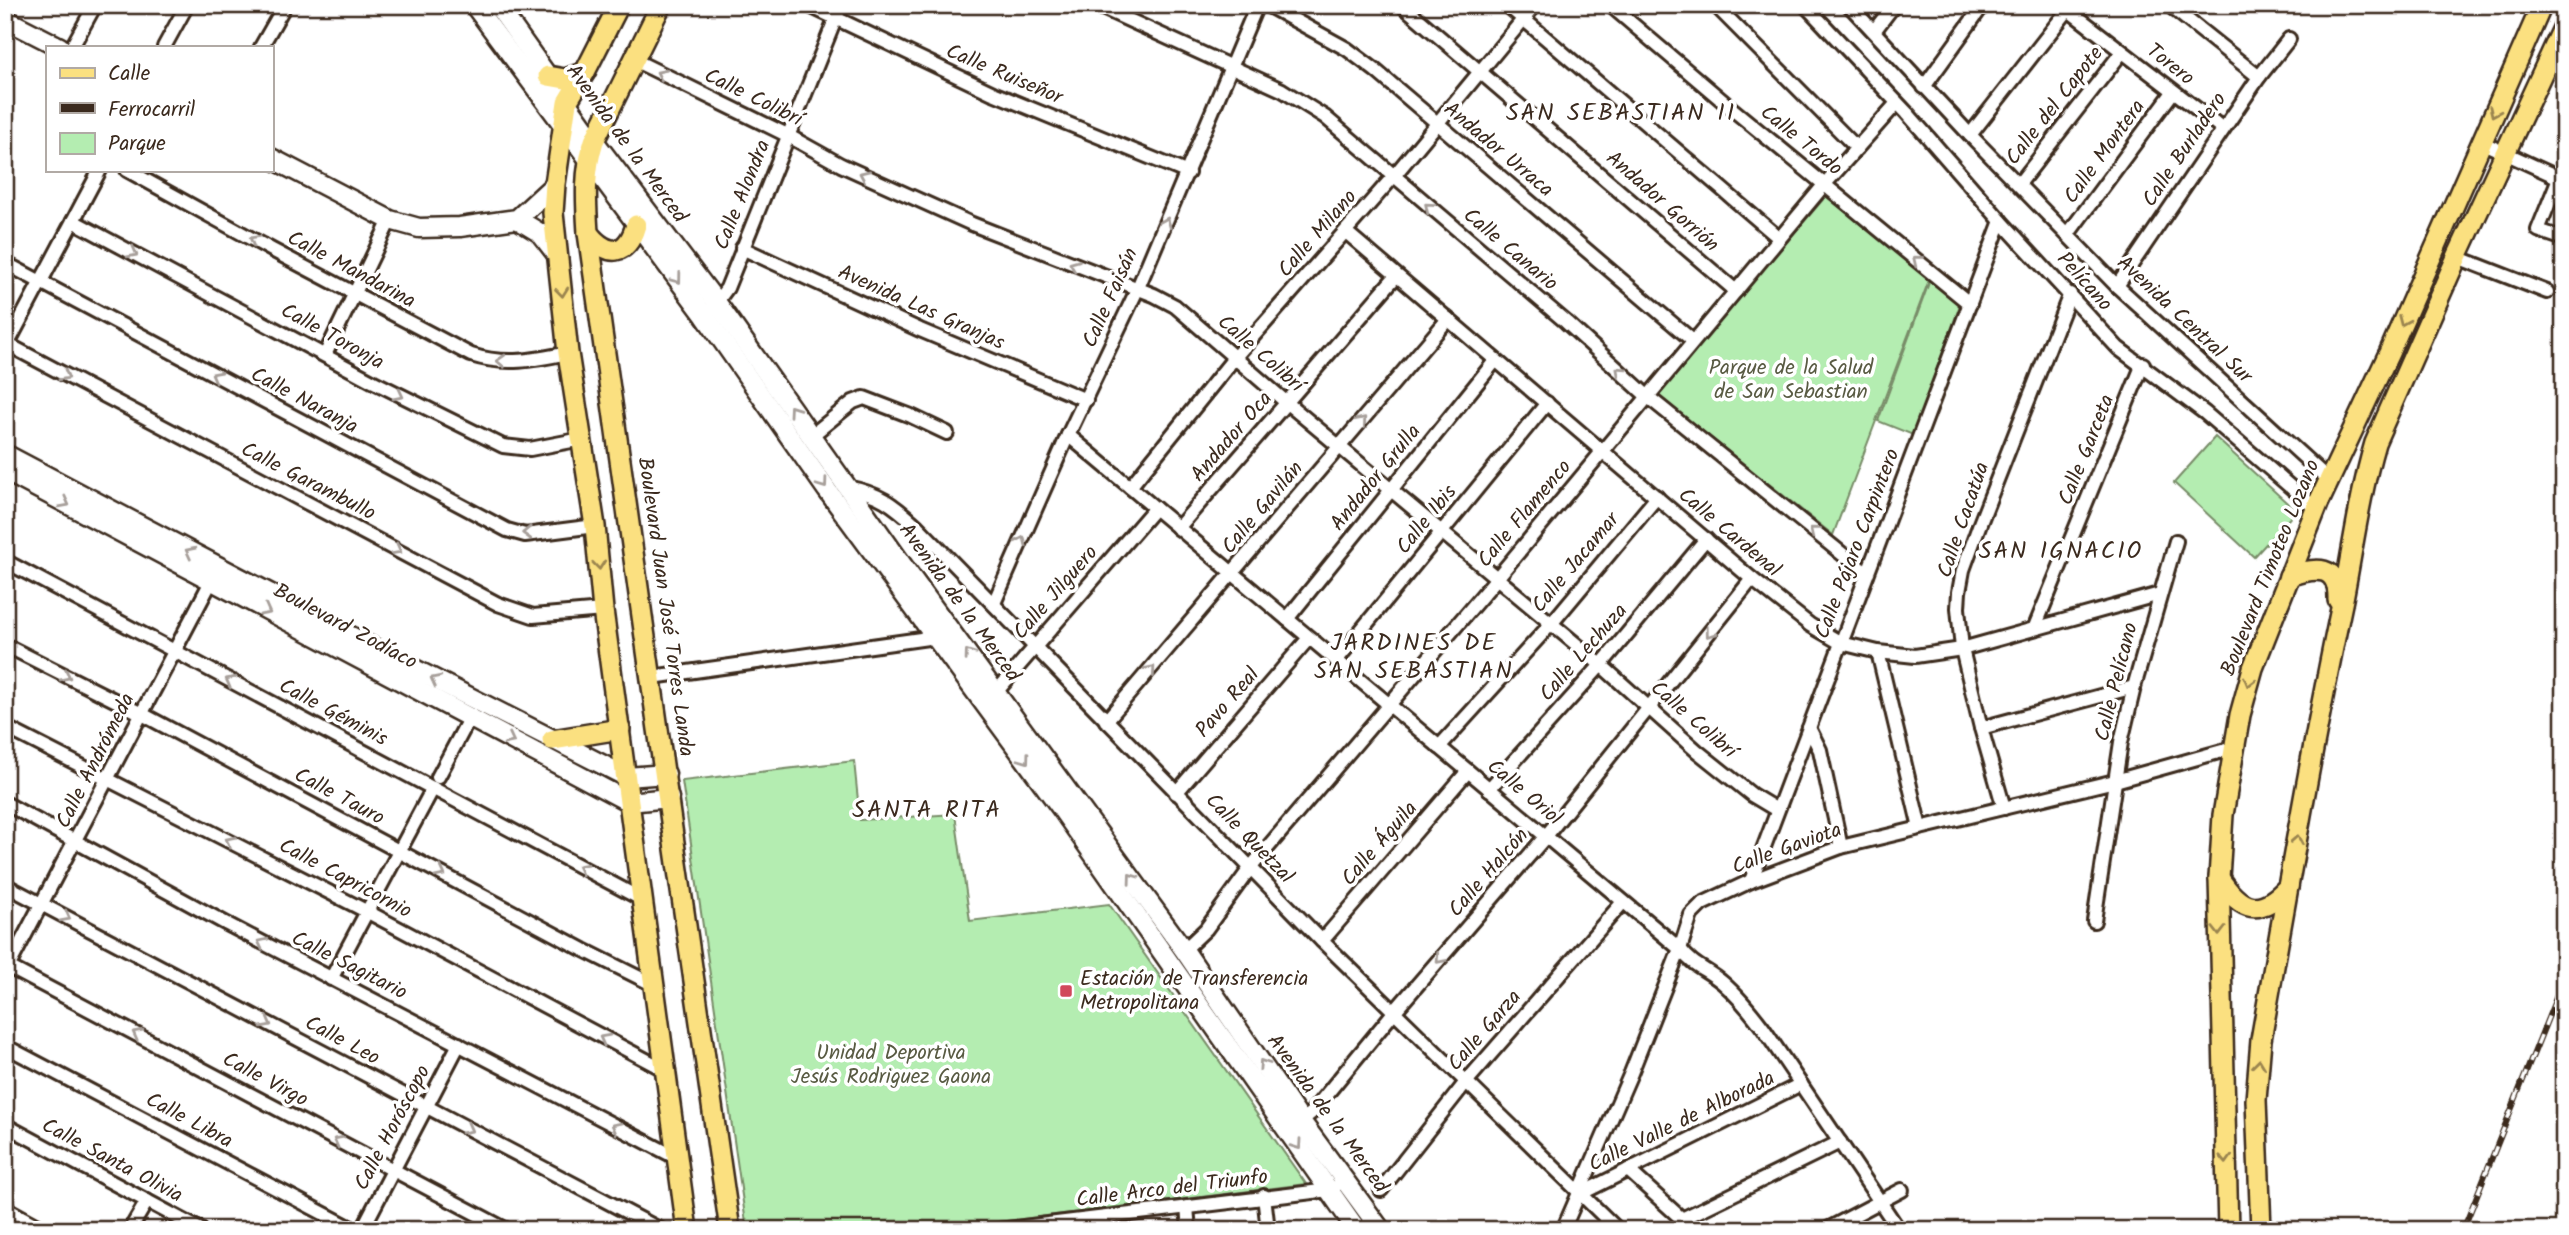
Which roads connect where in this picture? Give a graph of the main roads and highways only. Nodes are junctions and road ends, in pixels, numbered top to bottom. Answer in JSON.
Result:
{"nodes":[{"id":1,"x":619,"y":5,"type":"edge"},
{"id":2,"x":661,"y":5,"type":"edge"},
{"id":3,"x":2542,"y":5,"type":"edge"},
{"id":4,"x":2564,"y":26,"type":"edge"},
{"id":5,"x":585,"y":72,"type":"junction"},
{"id":6,"x":548,"y":76,"type":"road end"},
{"id":7,"x":2507,"y":82,"type":"junction"},
{"id":8,"x":2533,"y":93,"type":"junction"},
{"id":9,"x":636,"y":225,"type":"road end"},
{"id":10,"x":588,"y":233,"type":"junction"},
{"id":11,"x":2290,"y":576,"type":"junction"},
{"id":12,"x":2338,"y":622,"type":"junction"},
{"id":13,"x":620,"y":729,"type":"junction"},
{"id":14,"x":552,"y":740,"type":"road end"},
{"id":15,"x":2219,"y":878,"type":"junction"},
{"id":16,"x":2288,"y":887,"type":"junction"},
{"id":17,"x":687,"y":1230,"type":"edge"},
{"id":18,"x":730,"y":1230,"type":"edge"},
{"id":19,"x":2228,"y":1230,"type":"edge"},
{"id":20,"x":2261,"y":1230,"type":"edge"}],
"edges":[{"from":1,"to":5,"type":"main road"},
{"from":2,"to":10,"type":"main road","name":"Boulevard Juan José Torres Landa"},
{"from":3,"to":7,"type":"main road","name":"Boulevard Timoteo Lozano"},
{"from":4,"to":8,"type":"main road"},
{"from":5,"to":6,"type":"main road"},
{"from":5,"to":13,"type":"main road","one_way":true},
{"from":7,"to":8,"type":"main road"},
{"from":7,"to":11,"type":"main road","name":"Boulevard Timoteo Lozano","one_way":true},
{"from":8,"to":12,"type":"main road"},
{"from":9,"to":10,"type":"main road"},
{"from":10,"to":18,"type":"main road","name":"Boulevard Juan José Torres Landa"},
{"from":11,"to":12,"type":"main road"},
{"from":11,"to":15,"type":"main road","name":"Boulevard Timoteo Lozano","one_way":true},
{"from":16,"to":12,"type":"main road","one_way":true},
{"from":13,"to":14,"type":"main road"},
{"from":13,"to":17,"type":"main road"},
{"from":15,"to":16,"type":"main road"},
{"from":15,"to":19,"type":"main road","name":"Boulevard Timoteo Lozano","one_way":true},
{"from":20,"to":16,"type":"main road","one_way":true}]}
